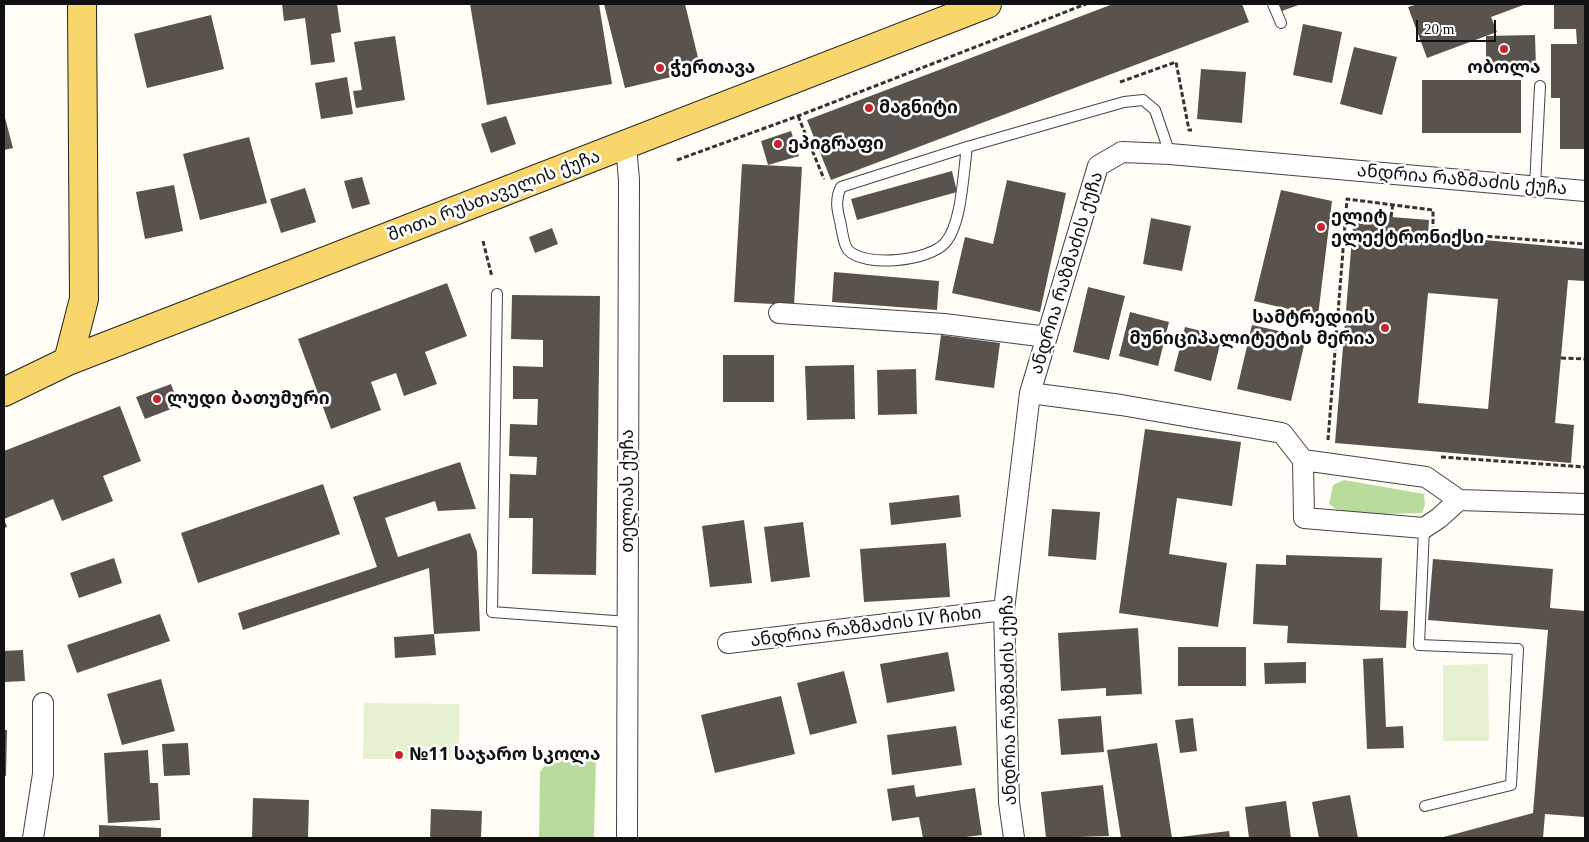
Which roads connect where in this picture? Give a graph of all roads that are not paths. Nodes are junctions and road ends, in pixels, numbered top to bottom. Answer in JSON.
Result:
{"nodes":[{"id":1,"x":82,"y":4,"type":"edge"},
{"id":2,"x":987,"y":4,"type":"edge"},
{"id":3,"x":1273,"y":4,"type":"edge"},
{"id":4,"x":1281,"y":23,"type":"dead end"},
{"id":5,"x":1540,"y":86,"type":"dead end"},
{"id":6,"x":626,"y":145,"type":"junction"},
{"id":7,"x":967,"y":148,"type":"junction"},
{"id":8,"x":1170,"y":154,"type":"junction"},
{"id":9,"x":1535,"y":186,"type":"junction"},
{"id":10,"x":1585,"y":191,"type":"edge"},
{"id":11,"x":497,"y":294,"type":"road end"},
{"id":12,"x":779,"y":312,"type":"dead end"},
{"id":13,"x":1047,"y":337,"type":"junction"},
{"id":14,"x":68,"y":361,"type":"junction"},
{"id":15,"x":4,"y":392,"type":"edge"},
{"id":16,"x":1030,"y":393,"type":"junction"},
{"id":17,"x":1303,"y":460,"type":"junction"},
{"id":18,"x":1459,"y":500,"type":"junction"},
{"id":19,"x":1585,"y":504,"type":"edge"},
{"id":20,"x":1424,"y":528,"type":"junction"},
{"id":21,"x":1004,"y":610,"type":"junction"},
{"id":22,"x":628,"y":622,"type":"junction"},
{"id":23,"x":728,"y":643,"type":"dead end"},
{"id":24,"x":43,"y":703,"type":"dead end"},
{"id":25,"x":1425,"y":806,"type":"dead end"},
{"id":26,"x":34,"y":838,"type":"edge"},
{"id":27,"x":627,"y":838,"type":"edge"},
{"id":28,"x":1014,"y":838,"type":"edge"}],
"edges":[{"from":1,"to":14,"type":"main road"},
{"from":2,"to":6,"type":"main road","name":"შოთა რუსთაველის ქუჩა"},
{"from":3,"to":4,"type":"lane"},
{"from":5,"to":9,"type":"lane"},
{"from":6,"to":14,"type":"main road","name":"შოთა რუსთაველის ქუჩა"},
{"from":6,"to":22,"type":"street","name":"თელიას ქუჩა"},
{"from":7,"to":7,"type":"lane"},
{"from":7,"to":8,"type":"lane"},
{"from":8,"to":9,"type":"street","name":"ანდრია რაზმაძის ქუჩა"},
{"from":8,"to":13,"type":"street","name":"ანდრია რაზმაძის ქუჩა"},
{"from":9,"to":10,"type":"street","name":"ანდრია რაზმაძის ქუჩა"},
{"from":11,"to":22,"type":"lane"},
{"from":12,"to":13,"type":"street"},
{"from":13,"to":16,"type":"street","name":"ანდრია რაზმაძის ქუჩა"},
{"from":14,"to":15,"type":"main road","name":"შოთა რუსთაველის ქუჩა"},
{"from":16,"to":17,"type":"street"},
{"from":16,"to":21,"type":"street","name":"ანდრია რაზმაძის ქუჩა"},
{"from":17,"to":18,"type":"street"},
{"from":17,"to":20,"type":"street"},
{"from":18,"to":19,"type":"street"},
{"from":18,"to":20,"type":"street"},
{"from":20,"to":25,"type":"lane"},
{"from":21,"to":23,"type":"street","name":"ანდრია რაზმაძის IV ჩიხი"},
{"from":21,"to":28,"type":"street","name":"ანდრია რაზმაძის ქუჩა"},
{"from":22,"to":27,"type":"street","name":"თელიას ქუჩა"},
{"from":24,"to":26,"type":"street"}]}
